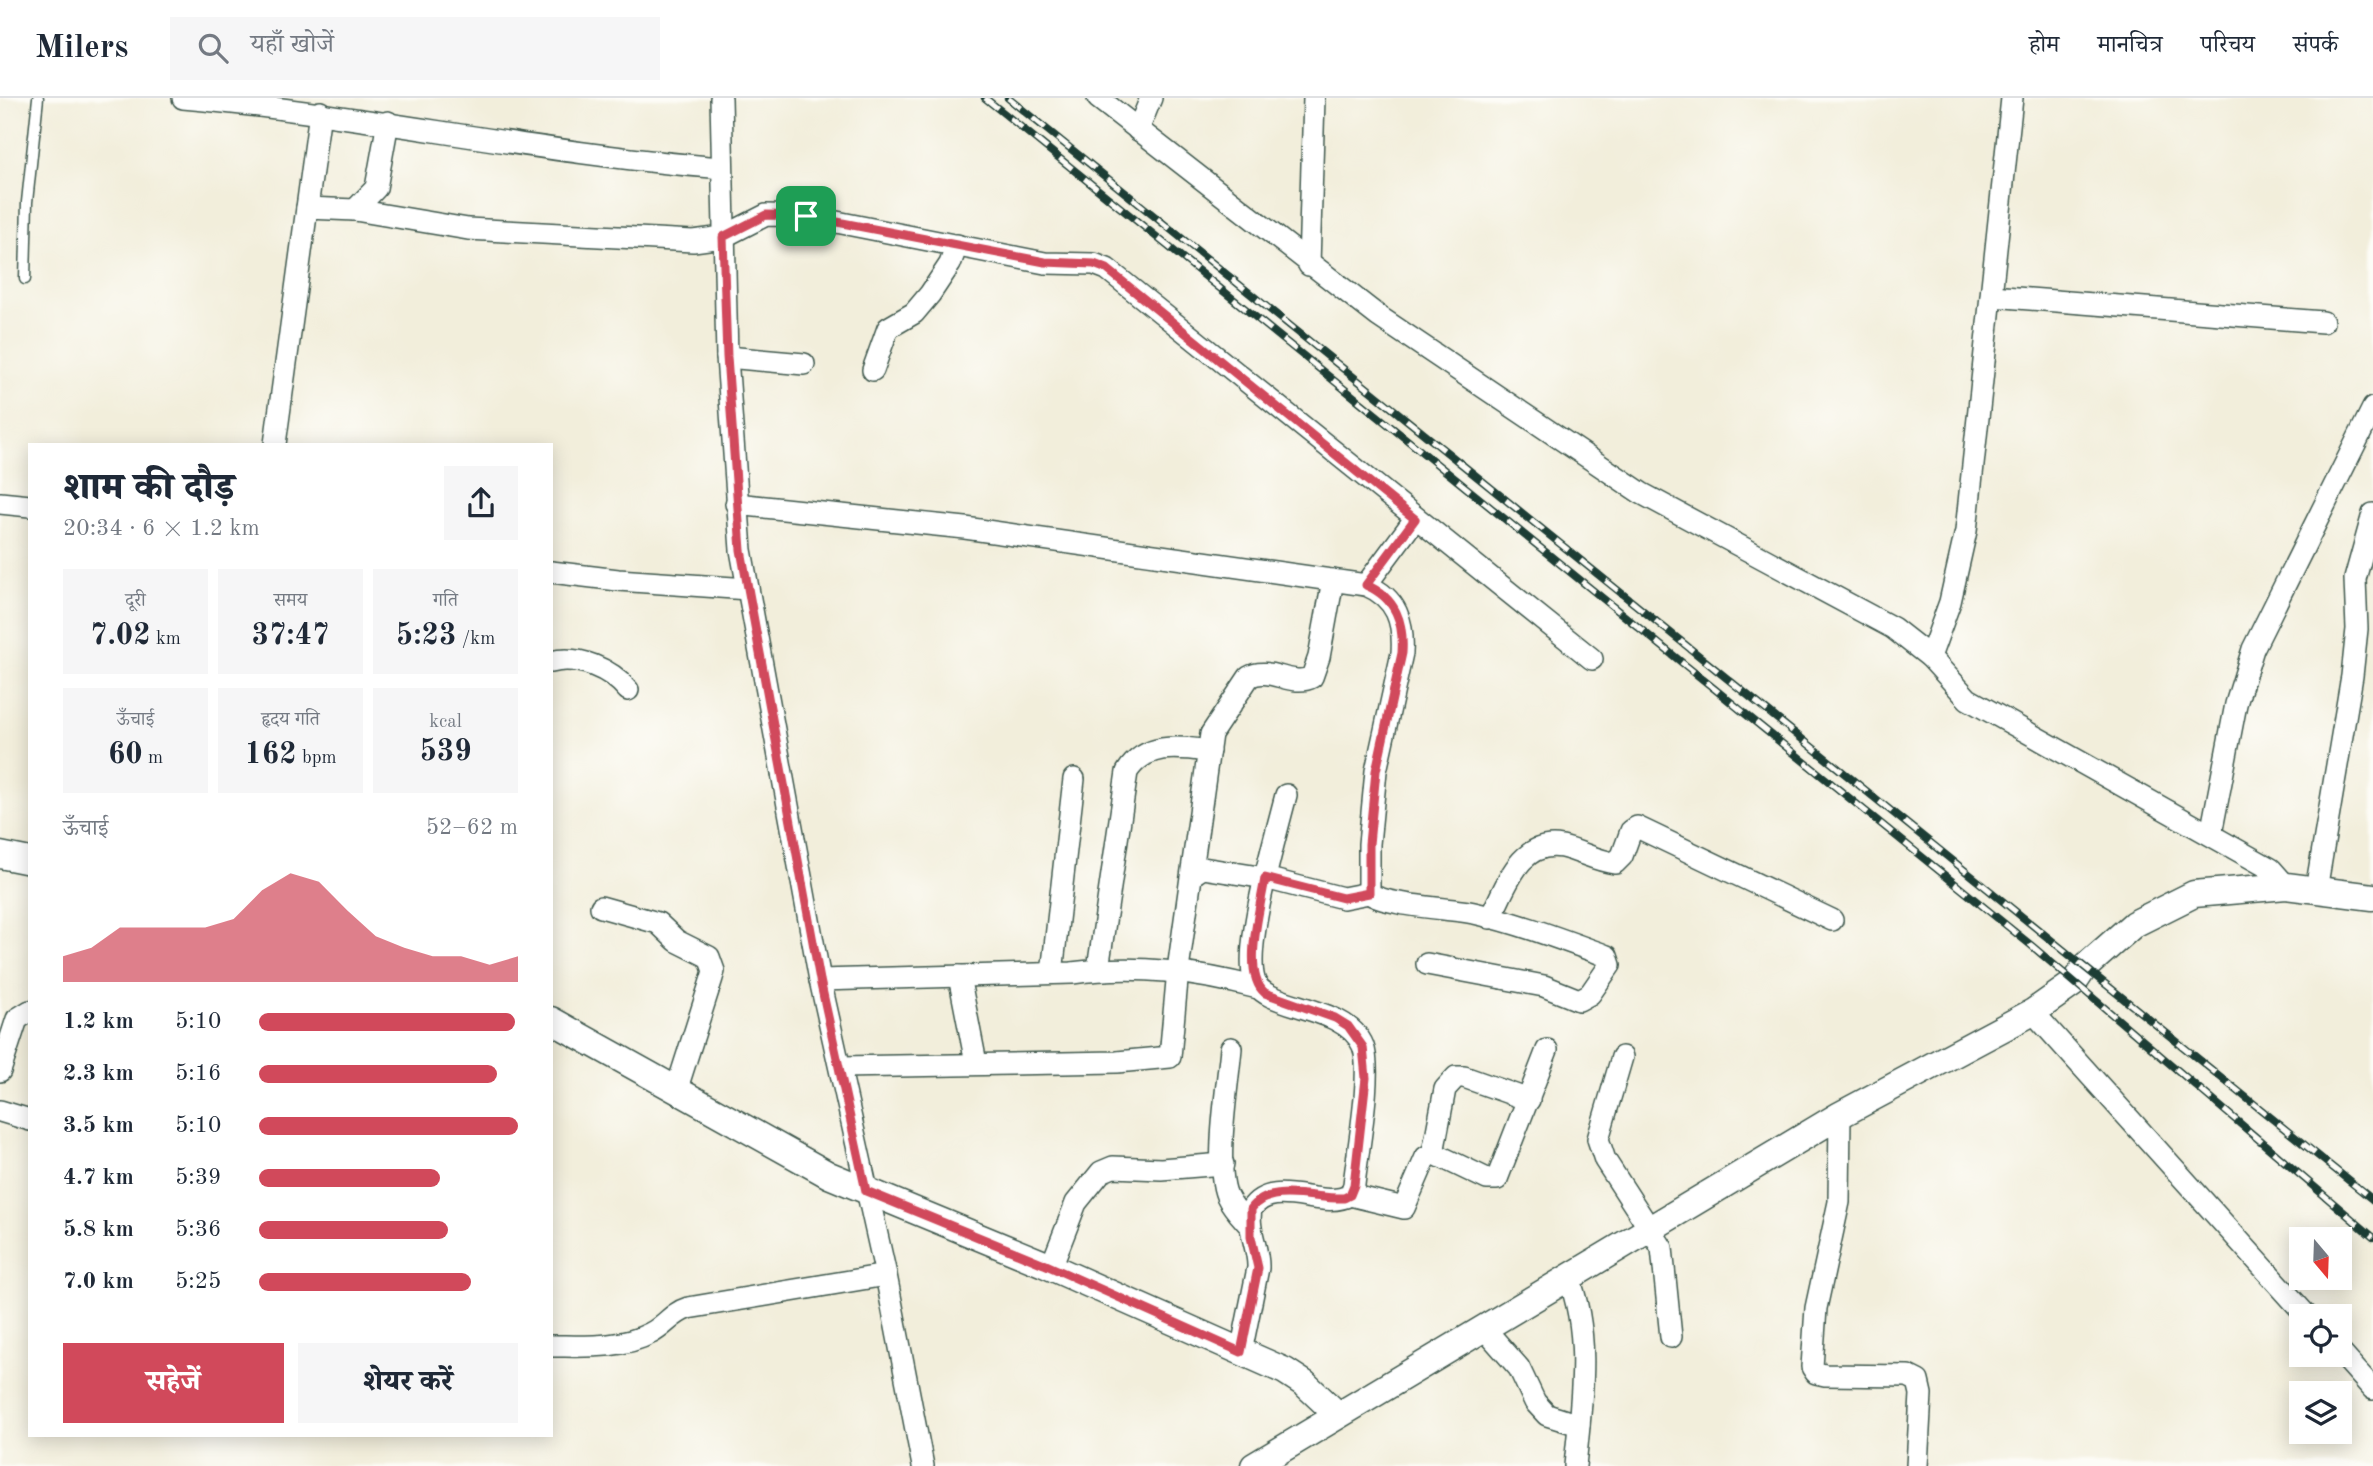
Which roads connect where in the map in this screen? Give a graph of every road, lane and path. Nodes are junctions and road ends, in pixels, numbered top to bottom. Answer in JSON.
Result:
{"nodes":[{"id":1,"x":38,"y":98,"type":"edge"},
{"id":2,"x":183,"y":98,"type":"edge"},
{"id":3,"x":721,"y":98,"type":"edge"},
{"id":4,"x":1098,"y":98,"type":"edge"},
{"id":5,"x":1151,"y":98,"type":"edge"},
{"id":6,"x":1314,"y":98,"type":"edge"},
{"id":7,"x":2012,"y":98,"type":"edge"},
{"id":8,"x":320,"y":112,"type":"junction"},
{"id":9,"x":388,"y":122,"type":"junction"},
{"id":10,"x":1138,"y":130,"type":"junction"},
{"id":11,"x":722,"y":168,"type":"junction"},
{"id":12,"x":307,"y":208,"type":"junction"},
{"id":13,"x":355,"y":210,"type":"junction"},
{"id":14,"x":723,"y":237,"type":"junction"},
{"id":15,"x":957,"y":245,"type":"junction"},
{"id":16,"x":1309,"y":265,"type":"junction"},
{"id":17,"x":25,"y":279,"type":"dead end"},
{"id":18,"x":1992,"y":296,"type":"junction"},
{"id":19,"x":2323,"y":322,"type":"dead end"},
{"id":20,"x":727,"y":357,"type":"junction"},
{"id":21,"x":804,"y":363,"type":"dead end"},
{"id":22,"x":873,"y":370,"type":"dead end"},
{"id":23,"x":2373,"y":408,"type":"edge"},
{"id":24,"x":275,"y":443,"type":"edge"},
{"id":25,"x":0,"y":503,"type":"edge"},
{"id":26,"x":736,"y":504,"type":"junction"},
{"id":27,"x":28,"y":506,"type":"edge"},
{"id":28,"x":2373,"y":514,"type":"edge"},
{"id":29,"x":1415,"y":519,"type":"junction"},
{"id":30,"x":553,"y":572,"type":"edge"},
{"id":31,"x":1333,"y":580,"type":"junction"},
{"id":32,"x":1366,"y":585,"type":"junction"},
{"id":33,"x":748,"y":589,"type":"junction"},
{"id":34,"x":1930,"y":657,"type":"junction"},
{"id":35,"x":1592,"y":659,"type":"dead end"},
{"id":36,"x":553,"y":662,"type":"edge"},
{"id":37,"x":628,"y":690,"type":"dead end"},
{"id":38,"x":1209,"y":751,"type":"junction"},
{"id":39,"x":1074,"y":779,"type":"dead end"},
{"id":40,"x":1286,"y":795,"type":"dead end"},
{"id":41,"x":2211,"y":834,"type":"junction"},
{"id":42,"x":0,"y":855,"type":"edge"},
{"id":43,"x":28,"y":861,"type":"edge"},
{"id":44,"x":1192,"y":875,"type":"junction"},
{"id":45,"x":1265,"y":878,"type":"junction"},
{"id":46,"x":2287,"y":886,"type":"junction"},
{"id":47,"x":2316,"y":890,"type":"junction"},
{"id":48,"x":1369,"y":893,"type":"junction"},
{"id":49,"x":2373,"y":897,"type":"edge"},
{"id":50,"x":601,"y":907,"type":"dead end"},
{"id":51,"x":1490,"y":918,"type":"junction"},
{"id":52,"x":1832,"y":920,"type":"dead end"},
{"id":53,"x":1427,"y":964,"type":"dead end"},
{"id":54,"x":1098,"y":969,"type":"junction"},
{"id":55,"x":1178,"y":970,"type":"junction"},
{"id":56,"x":1052,"y":973,"type":"junction"},
{"id":57,"x":959,"y":976,"type":"junction"},
{"id":58,"x":820,"y":980,"type":"junction"},
{"id":59,"x":1258,"y":988,"type":"junction"},
{"id":60,"x":28,"y":1012,"type":"edge"},
{"id":61,"x":2034,"y":1012,"type":"junction"},
{"id":62,"x":553,"y":1021,"type":"edge"},
{"id":63,"x":1231,"y":1048,"type":"dead end"},
{"id":64,"x":1547,"y":1050,"type":"dead end"},
{"id":65,"x":1622,"y":1057,"type":"dead end"},
{"id":66,"x":976,"y":1063,"type":"junction"},
{"id":67,"x":841,"y":1067,"type":"junction"},
{"id":68,"x":0,"y":1071,"type":"edge"},
{"id":69,"x":677,"y":1088,"type":"junction"},
{"id":70,"x":1529,"y":1100,"type":"junction"},
{"id":71,"x":0,"y":1111,"type":"edge"},
{"id":72,"x":1840,"y":1115,"type":"junction"},
{"id":73,"x":28,"y":1119,"type":"edge"},
{"id":74,"x":1433,"y":1153,"type":"junction"},
{"id":75,"x":1223,"y":1164,"type":"junction"},
{"id":76,"x":866,"y":1191,"type":"junction"},
{"id":77,"x":1350,"y":1195,"type":"junction"},
{"id":78,"x":1250,"y":1226,"type":"junction"},
{"id":79,"x":1650,"y":1226,"type":"junction"},
{"id":80,"x":1051,"y":1267,"type":"junction"},
{"id":81,"x":886,"y":1275,"type":"junction"},
{"id":82,"x":1569,"y":1276,"type":"junction"},
{"id":83,"x":2296,"y":1304,"type":"edge"},
{"id":84,"x":1483,"y":1327,"type":"junction"},
{"id":85,"x":1671,"y":1337,"type":"dead end"},
{"id":86,"x":553,"y":1346,"type":"edge"},
{"id":87,"x":1241,"y":1352,"type":"junction"},
{"id":88,"x":2352,"y":1365,"type":"edge"},
{"id":89,"x":2373,"y":1389,"type":"edge"},
{"id":90,"x":1338,"y":1415,"type":"junction"},
{"id":91,"x":1579,"y":1425,"type":"junction"},
{"id":92,"x":1267,"y":1464,"type":"edge"},
{"id":93,"x":923,"y":1466,"type":"edge"},
{"id":94,"x":1575,"y":1466,"type":"edge"},
{"id":95,"x":1917,"y":1466,"type":"edge"}],
"edges":[{"from":1,"to":17,"type":"lane"},
{"from":2,"to":8,"type":"street"},
{"from":3,"to":11,"type":"street"},
{"from":4,"to":10,"type":"street"},
{"from":5,"to":10,"type":"street"},
{"from":6,"to":16,"type":"street"},
{"from":7,"to":18,"type":"street"},
{"from":8,"to":9,"type":"street"},
{"from":8,"to":12,"type":"street"},
{"from":9,"to":11,"type":"street"},
{"from":9,"to":13,"type":"street"},
{"from":10,"to":16,"type":"street"},
{"from":11,"to":14,"type":"street"},
{"from":12,"to":13,"type":"street"},
{"from":12,"to":24,"type":"street"},
{"from":13,"to":14,"type":"street"},
{"from":14,"to":15,"type":"street"},
{"from":14,"to":20,"type":"street"},
{"from":15,"to":22,"type":"street"},
{"from":15,"to":29,"type":"street"},
{"from":16,"to":34,"type":"street"},
{"from":18,"to":19,"type":"street"},
{"from":18,"to":34,"type":"street"},
{"from":20,"to":21,"type":"street"},
{"from":20,"to":26,"type":"street"},
{"from":23,"to":41,"type":"street"},
{"from":25,"to":27,"type":"street"},
{"from":26,"to":31,"type":"street"},
{"from":26,"to":33,"type":"street"},
{"from":28,"to":47,"type":"street"},
{"from":29,"to":32,"type":"street"},
{"from":29,"to":35,"type":"street"},
{"from":30,"to":33,"type":"street"},
{"from":31,"to":32,"type":"street"},
{"from":31,"to":38,"type":"street"},
{"from":32,"to":48,"type":"street"},
{"from":33,"to":58,"type":"street"},
{"from":34,"to":41,"type":"street"},
{"from":36,"to":37,"type":"street"},
{"from":38,"to":44,"type":"street"},
{"from":38,"to":54,"type":"street"},
{"from":39,"to":56,"type":"street"},
{"from":40,"to":45,"type":"street"},
{"from":41,"to":46,"type":"street"},
{"from":42,"to":43,"type":"street"},
{"from":44,"to":45,"type":"street"},
{"from":44,"to":55,"type":"street"},
{"from":45,"to":48,"type":"street"},
{"from":45,"to":59,"type":"street"},
{"from":46,"to":47,"type":"street"},
{"from":46,"to":61,"type":"street"},
{"from":47,"to":49,"type":"street"},
{"from":48,"to":51,"type":"street"},
{"from":50,"to":69,"type":"street"},
{"from":51,"to":52,"type":"street"},
{"from":51,"to":53,"type":"street"},
{"from":54,"to":55,"type":"street"},
{"from":54,"to":56,"type":"street"},
{"from":55,"to":59,"type":"street"},
{"from":55,"to":66,"type":"street"},
{"from":56,"to":57,"type":"street"},
{"from":57,"to":58,"type":"street"},
{"from":57,"to":66,"type":"street"},
{"from":58,"to":67,"type":"street"},
{"from":59,"to":77,"type":"street"},
{"from":60,"to":68,"type":"street"},
{"from":61,"to":72,"type":"street"},
{"from":61,"to":83,"type":"street"},
{"from":62,"to":69,"type":"street"},
{"from":63,"to":75,"type":"street"},
{"from":64,"to":70,"type":"street"},
{"from":65,"to":79,"type":"street"},
{"from":66,"to":67,"type":"street"},
{"from":67,"to":76,"type":"street"},
{"from":69,"to":76,"type":"street"},
{"from":70,"to":74,"type":"street"},
{"from":70,"to":74,"type":"street"},
{"from":71,"to":73,"type":"street"},
{"from":72,"to":79,"type":"street"},
{"from":72,"to":95,"type":"street"},
{"from":74,"to":77,"type":"street"},
{"from":75,"to":78,"type":"street"},
{"from":75,"to":80,"type":"street"},
{"from":76,"to":80,"type":"street"},
{"from":76,"to":81,"type":"street"},
{"from":77,"to":78,"type":"street"},
{"from":78,"to":87,"type":"street"},
{"from":79,"to":82,"type":"street"},
{"from":79,"to":85,"type":"street"},
{"from":80,"to":87,"type":"street"},
{"from":81,"to":86,"type":"street"},
{"from":81,"to":93,"type":"street"},
{"from":82,"to":84,"type":"street"},
{"from":82,"to":91,"type":"street"},
{"from":84,"to":90,"type":"street"},
{"from":84,"to":91,"type":"street"},
{"from":87,"to":90,"type":"street"},
{"from":88,"to":89,"type":"street"},
{"from":90,"to":92,"type":"street"},
{"from":91,"to":94,"type":"street"}]}
